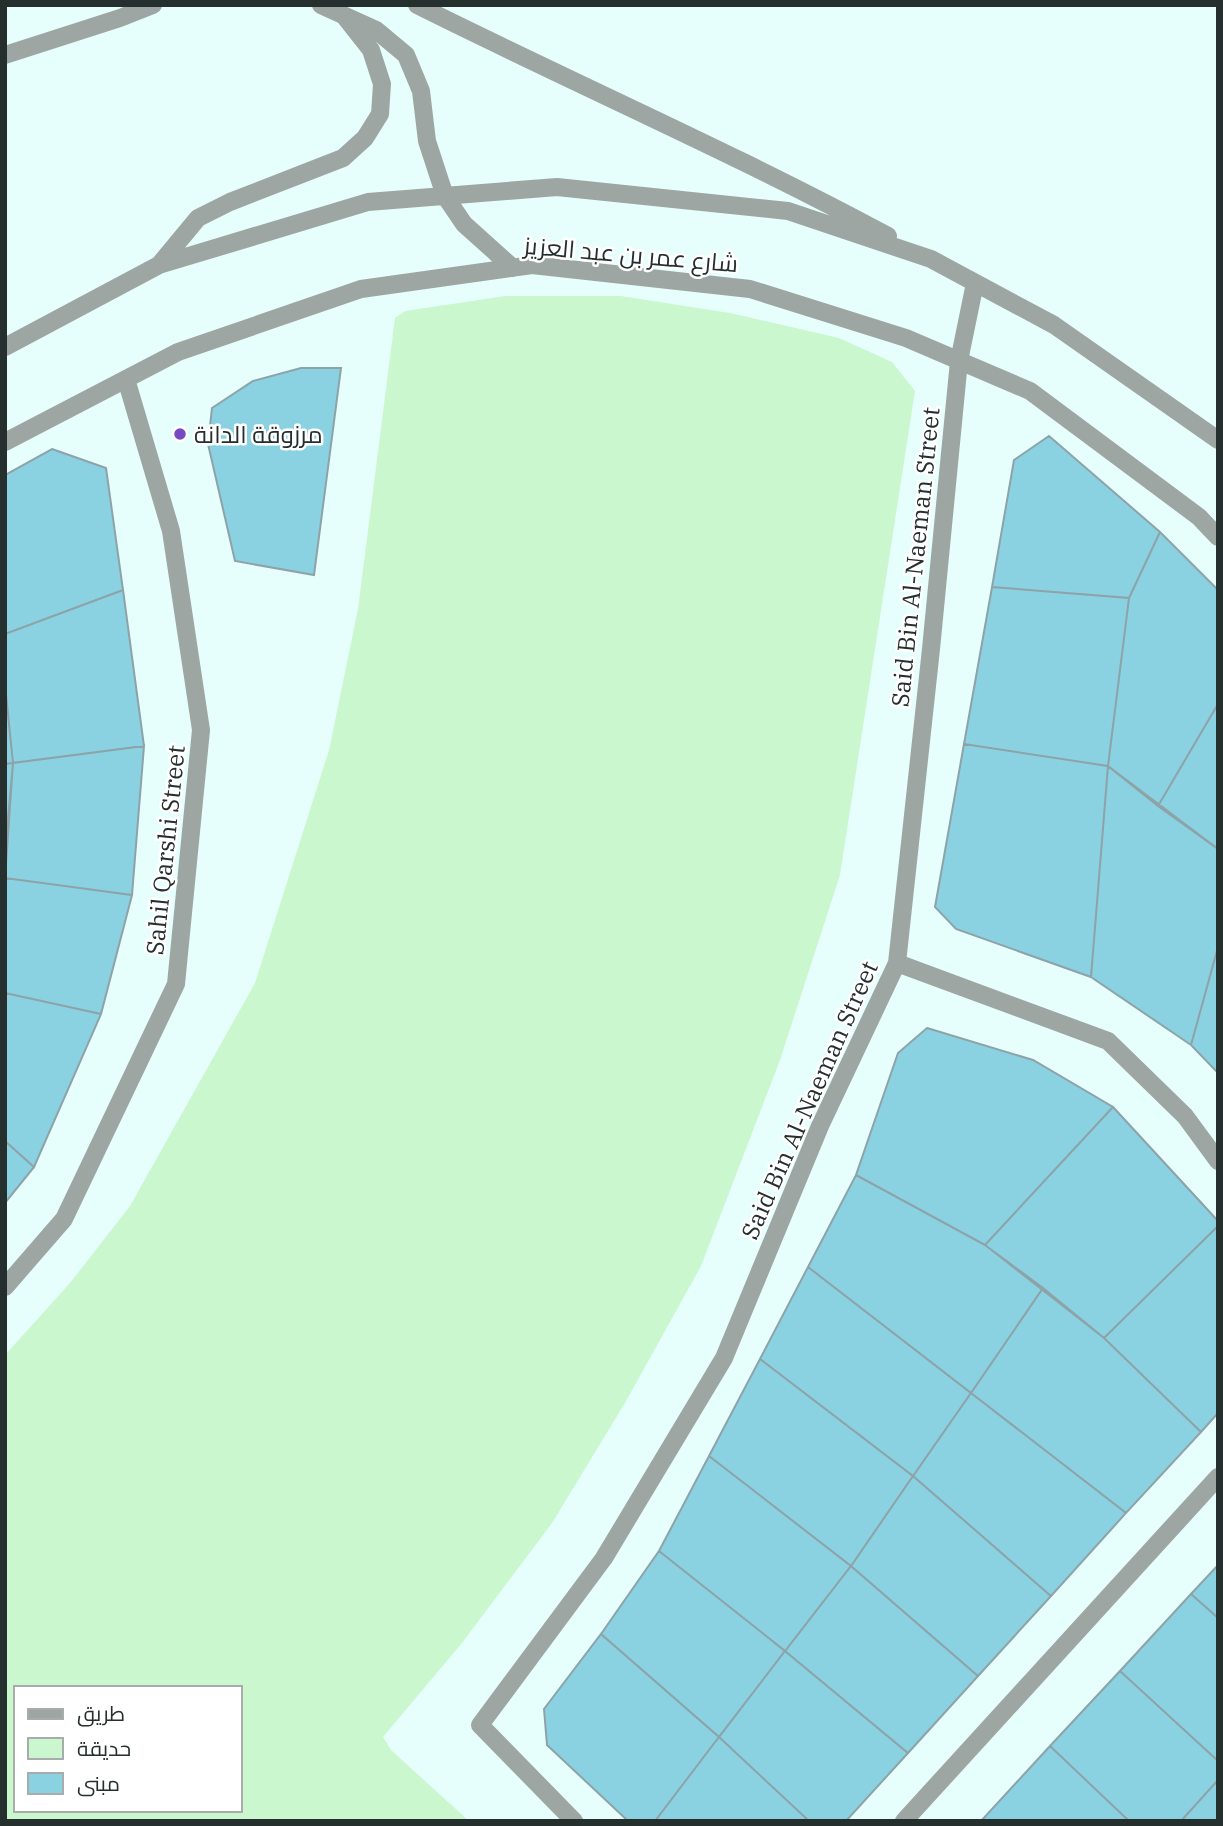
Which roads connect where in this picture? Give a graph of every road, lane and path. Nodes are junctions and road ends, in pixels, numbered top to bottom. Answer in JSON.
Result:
{"nodes":[{"id":1,"x":153,"y":5,"type":"edge"},
{"id":2,"x":321,"y":5,"type":"edge"},
{"id":3,"x":417,"y":5,"type":"edge"},
{"id":4,"x":345,"y":17,"type":"junction"},
{"id":5,"x":5,"y":55,"type":"edge"},
{"id":6,"x":445,"y":196,"type":"junction"},
{"id":7,"x":931,"y":259,"type":"junction"},
{"id":8,"x":159,"y":265,"type":"junction"},
{"id":9,"x":513,"y":268,"type":"junction"},
{"id":10,"x":975,"y":283,"type":"junction"},
{"id":11,"x":5,"y":347,"type":"edge"},
{"id":12,"x":959,"y":361,"type":"junction"},
{"id":13,"x":126,"y":379,"type":"junction"},
{"id":14,"x":1218,"y":440,"type":"edge"},
{"id":15,"x":5,"y":442,"type":"edge"},
{"id":16,"x":1218,"y":537,"type":"edge"},
{"id":17,"x":897,"y":963,"type":"junction"},
{"id":18,"x":1218,"y":1161,"type":"edge"},
{"id":19,"x":5,"y":1286,"type":"edge"},
{"id":20,"x":1218,"y":1477,"type":"edge"},
{"id":21,"x":574,"y":1821,"type":"edge"},
{"id":22,"x":904,"y":1821,"type":"edge"}],
"edges":[{"from":1,"to":5,"type":"street"},
{"from":2,"to":4,"type":"street"},
{"from":3,"to":7,"type":"street"},
{"from":4,"to":6,"type":"street"},
{"from":4,"to":8,"type":"street"},
{"from":6,"to":7,"type":"street"},
{"from":6,"to":8,"type":"street"},
{"from":6,"to":9,"type":"street"},
{"from":7,"to":10,"type":"street"},
{"from":8,"to":11,"type":"street"},
{"from":9,"to":12,"type":"street","name":"شارع عمر بن عبد العزيز"},
{"from":9,"to":13,"type":"street","name":"شارع عمر بن عبد العزيز"},
{"from":10,"to":12,"type":"street","name":"Said Bin Al-Naeman Street"},
{"from":10,"to":14,"type":"street"},
{"from":12,"to":16,"type":"street","name":"شارع عمر بن عبد العزيز"},
{"from":12,"to":17,"type":"street","name":"Said Bin Al-Naeman Street"},
{"from":13,"to":15,"type":"street","name":"شارع عمر بن عبد العزيز"},
{"from":13,"to":19,"type":"street","name":"Sahil Qarshi Street"},
{"from":17,"to":18,"type":"street"},
{"from":17,"to":21,"type":"street","name":"Said Bin Al-Naeman Street"},
{"from":20,"to":22,"type":"street"}]}
